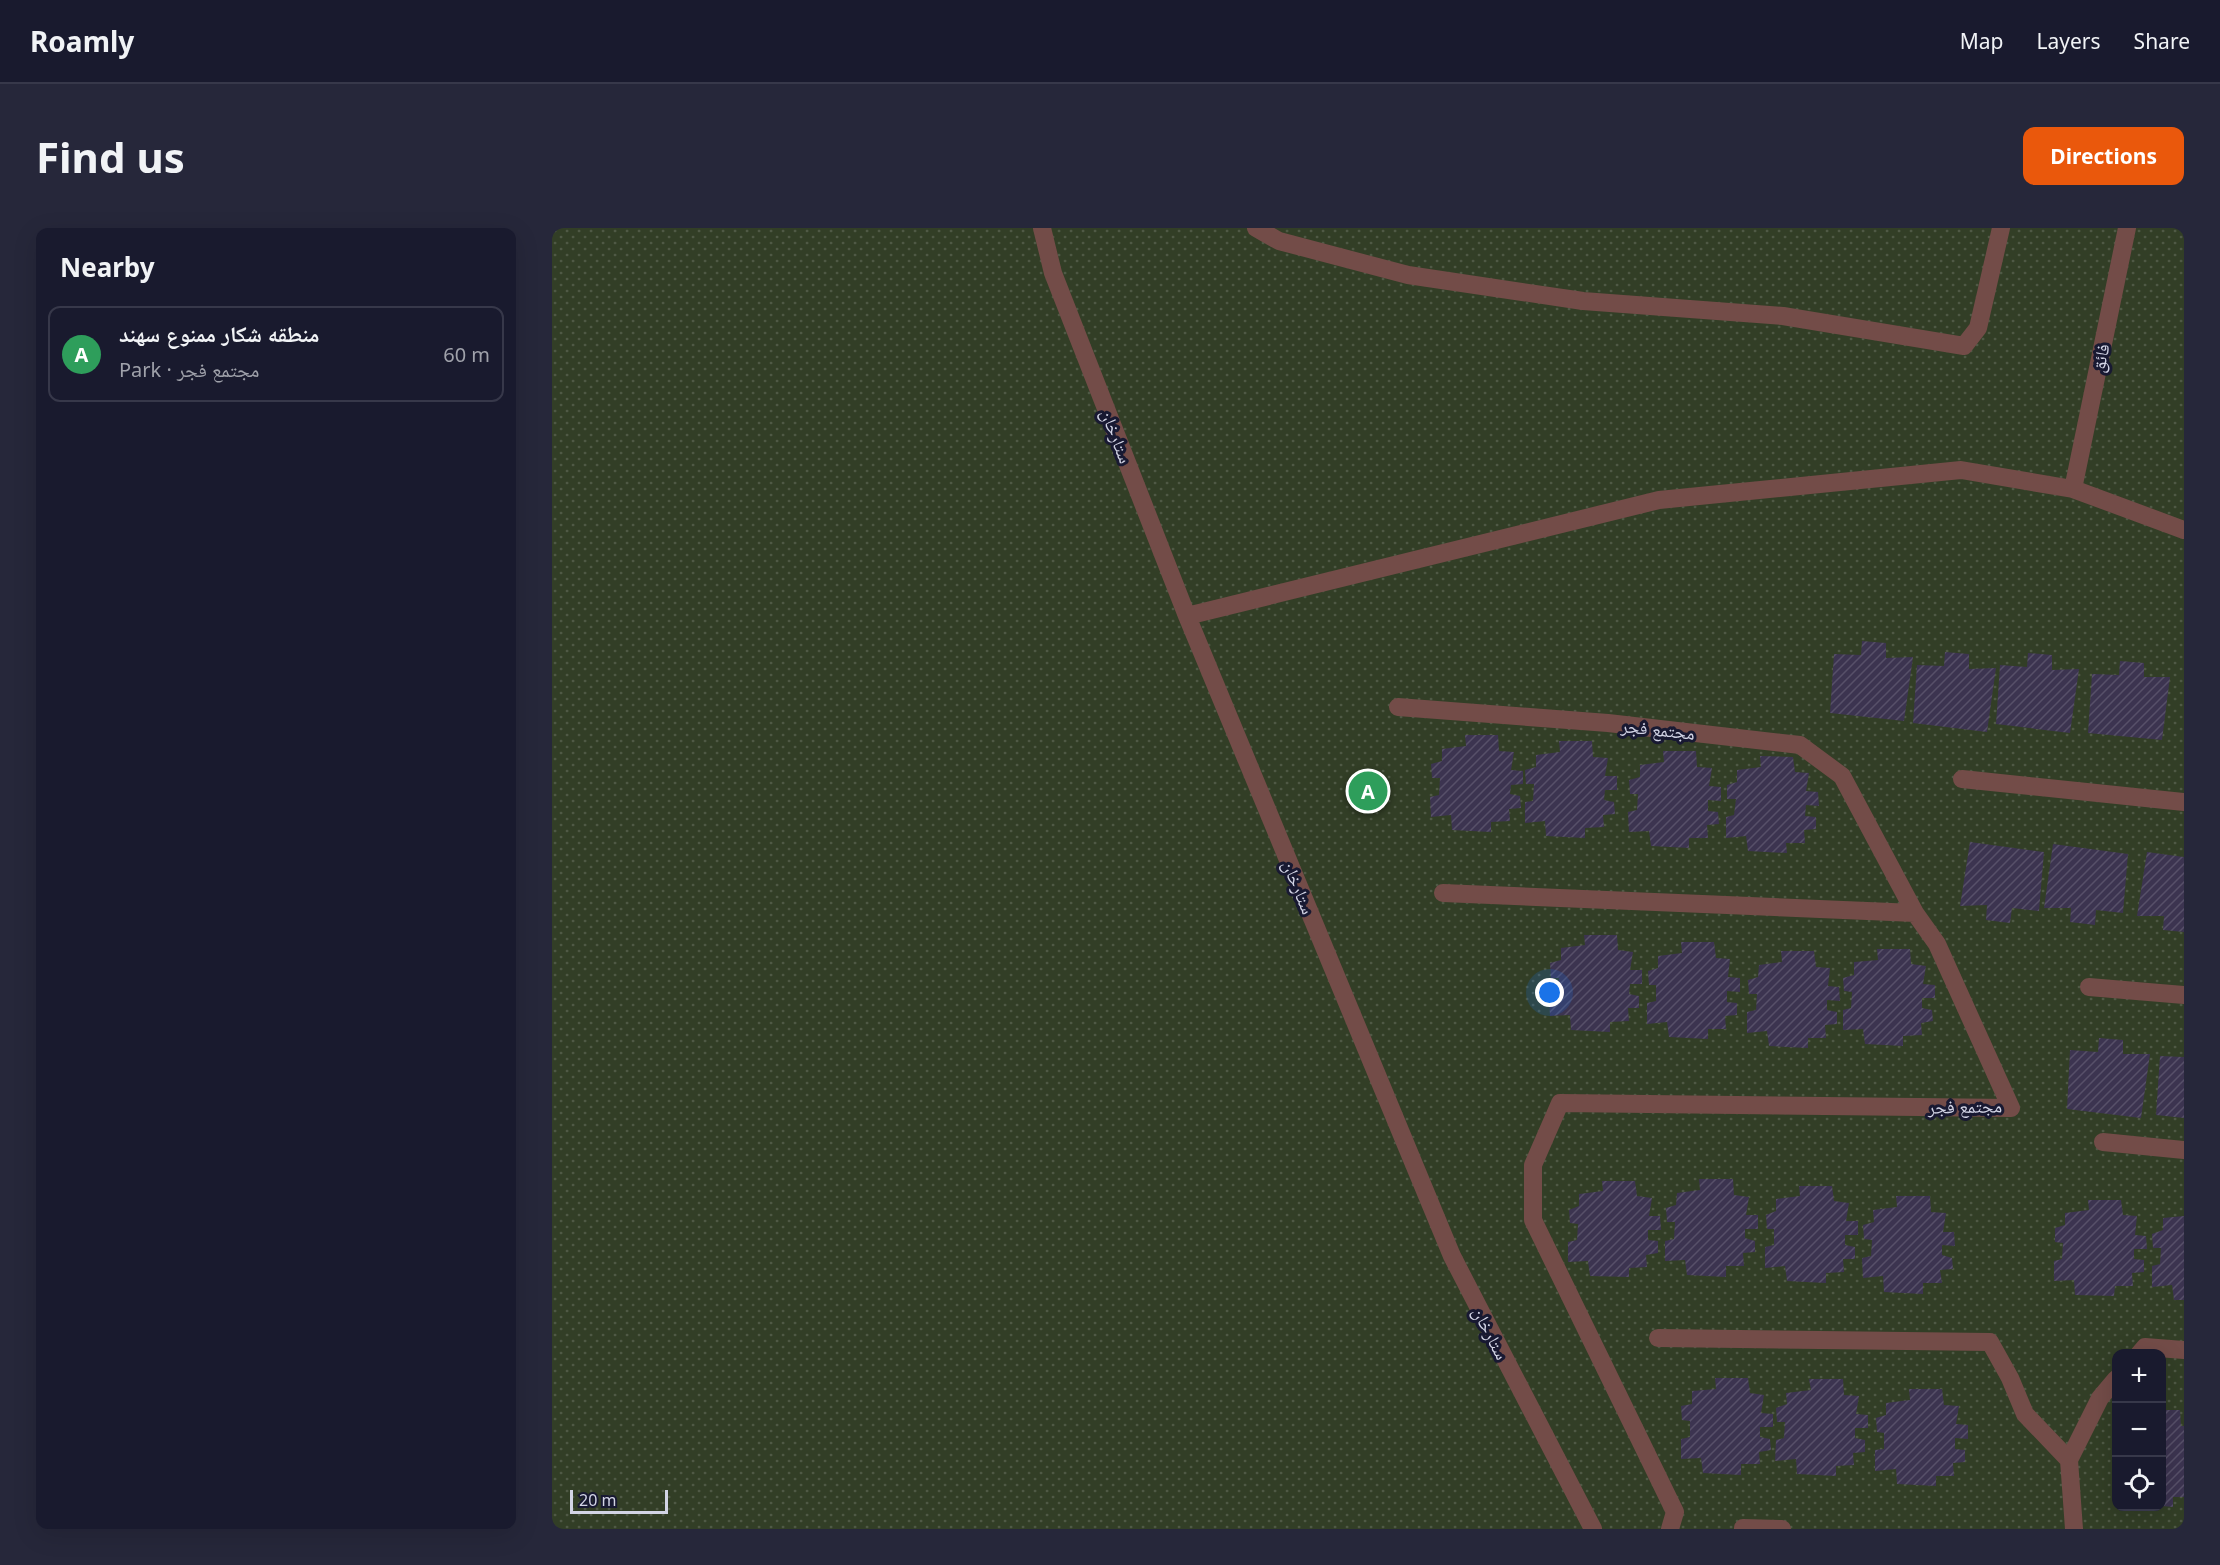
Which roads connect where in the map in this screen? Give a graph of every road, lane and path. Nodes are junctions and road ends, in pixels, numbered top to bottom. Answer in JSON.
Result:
{"nodes":[{"id":1,"x":1042,"y":228,"type":"edge"},
{"id":2,"x":1256,"y":228,"type":"edge"},
{"id":3,"x":2001,"y":228,"type":"edge"},
{"id":4,"x":2127,"y":228,"type":"edge"},
{"id":5,"x":2073,"y":489,"type":"junction"},
{"id":6,"x":2184,"y":530,"type":"edge"},
{"id":7,"x":1187,"y":616,"type":"junction"},
{"id":8,"x":1398,"y":708,"type":"dead end"},
{"id":9,"x":1962,"y":779,"type":"dead end"},
{"id":10,"x":2184,"y":802,"type":"edge"},
{"id":11,"x":1443,"y":893,"type":"dead end"},
{"id":12,"x":1915,"y":913,"type":"junction"},
{"id":13,"x":2089,"y":987,"type":"dead end"},
{"id":14,"x":2184,"y":995,"type":"edge"},
{"id":15,"x":2103,"y":1142,"type":"dead end"},
{"id":16,"x":2184,"y":1150,"type":"edge"},
{"id":17,"x":1658,"y":1338,"type":"dead end"},
{"id":18,"x":2143,"y":1349,"type":"edge"},
{"id":19,"x":2184,"y":1350,"type":"edge"},
{"id":20,"x":2112,"y":1384,"type":"edge"},
{"id":21,"x":2069,"y":1460,"type":"junction"},
{"id":22,"x":1743,"y":1528,"type":"edge"},
{"id":23,"x":1593,"y":1529,"type":"edge"},
{"id":24,"x":1670,"y":1529,"type":"edge"},
{"id":25,"x":1782,"y":1529,"type":"edge"},
{"id":26,"x":2074,"y":1529,"type":"edge"}],
"edges":[{"from":1,"to":7,"type":"street","name":"ستارخان"},
{"from":2,"to":3,"type":"street"},
{"from":4,"to":5,"type":"street","name":"فائق"},
{"from":5,"to":6,"type":"street"},
{"from":5,"to":7,"type":"street"},
{"from":7,"to":23,"type":"street","name":"ستارخان"},
{"from":8,"to":12,"type":"street","name":"مجتمع فجر"},
{"from":9,"to":10,"type":"street"},
{"from":11,"to":12,"type":"street"},
{"from":12,"to":24,"type":"street","name":"مجتمع فجر"},
{"from":13,"to":14,"type":"street"},
{"from":15,"to":16,"type":"street"},
{"from":17,"to":21,"type":"street"},
{"from":18,"to":19,"type":"street"},
{"from":20,"to":21,"type":"street"},
{"from":21,"to":26,"type":"street"},
{"from":22,"to":25,"type":"street"}]}
